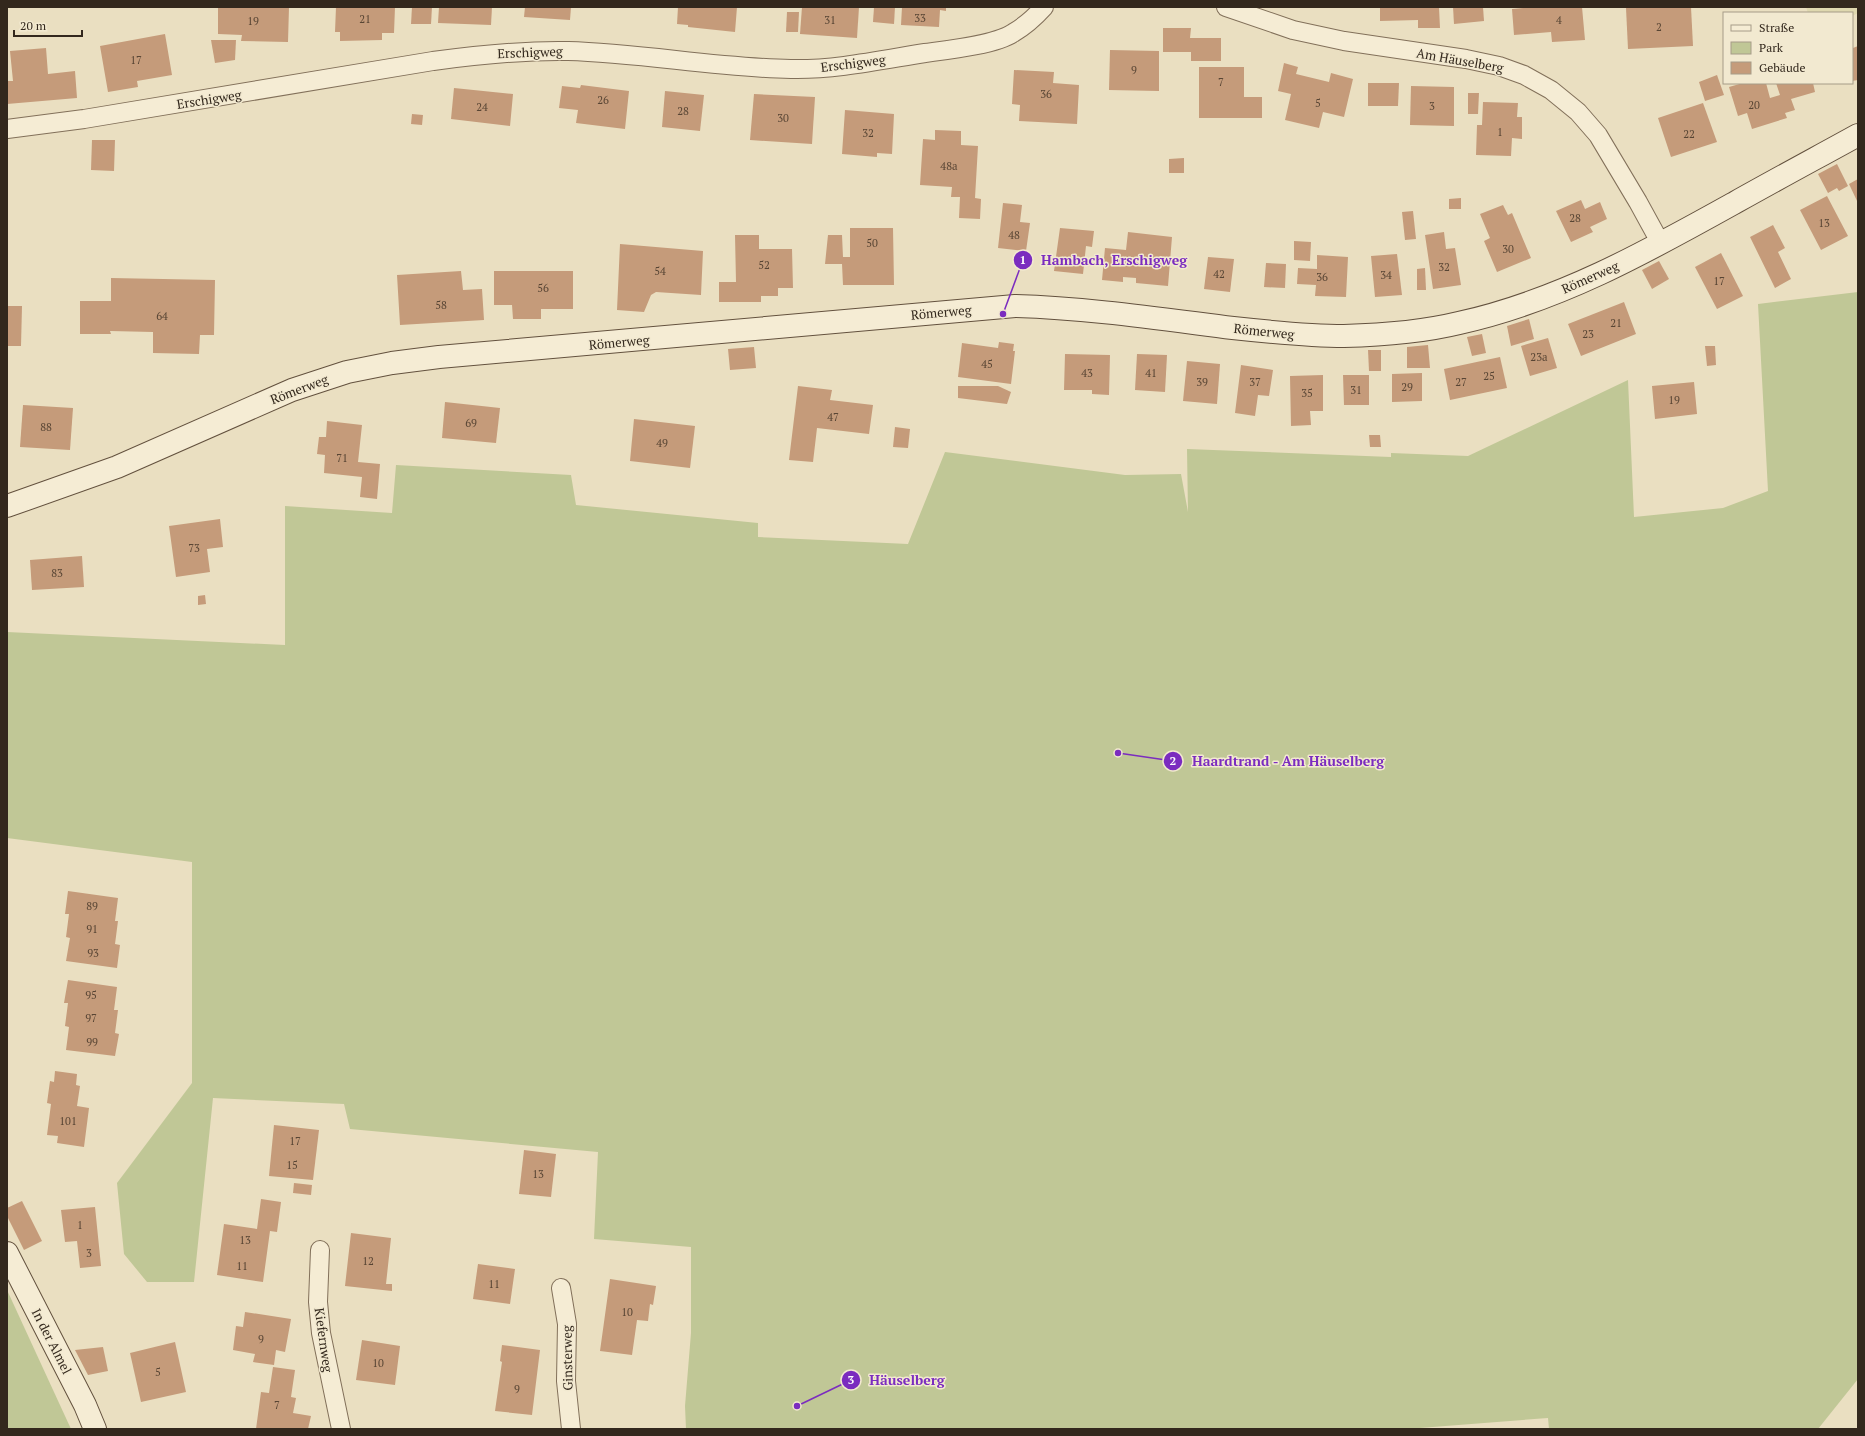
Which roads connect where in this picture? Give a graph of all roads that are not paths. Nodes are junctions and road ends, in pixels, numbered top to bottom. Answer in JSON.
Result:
{"nodes":[{"id":1,"x":1044,"y":7,"type":"edge"},
{"id":2,"x":1226,"y":7,"type":"edge"},
{"id":3,"x":7,"y":129,"type":"edge"},
{"id":4,"x":1858,"y":135,"type":"edge"},
{"id":5,"x":1661,"y":244,"type":"junction"},
{"id":6,"x":7,"y":506,"type":"edge"},
{"id":7,"x":320,"y":1250,"type":"dead end"},
{"id":8,"x":7,"y":1253,"type":"edge"},
{"id":9,"x":561,"y":1288,"type":"dead end"},
{"id":10,"x":95,"y":1429,"type":"edge"},
{"id":11,"x":341,"y":1429,"type":"edge"},
{"id":12,"x":571,"y":1429,"type":"edge"}],
"edges":[{"from":1,"to":3,"type":"street","name":"Erschigweg"},
{"from":2,"to":5,"type":"street","name":"Am Häuselberg"},
{"from":4,"to":5,"type":"street","name":"Römerweg"},
{"from":5,"to":6,"type":"street","name":"Römerweg"},
{"from":7,"to":11,"type":"street","name":"Kiefernweg"},
{"from":8,"to":10,"type":"street","name":"In der Almel"},
{"from":9,"to":12,"type":"street","name":"Ginsterweg"}]}
